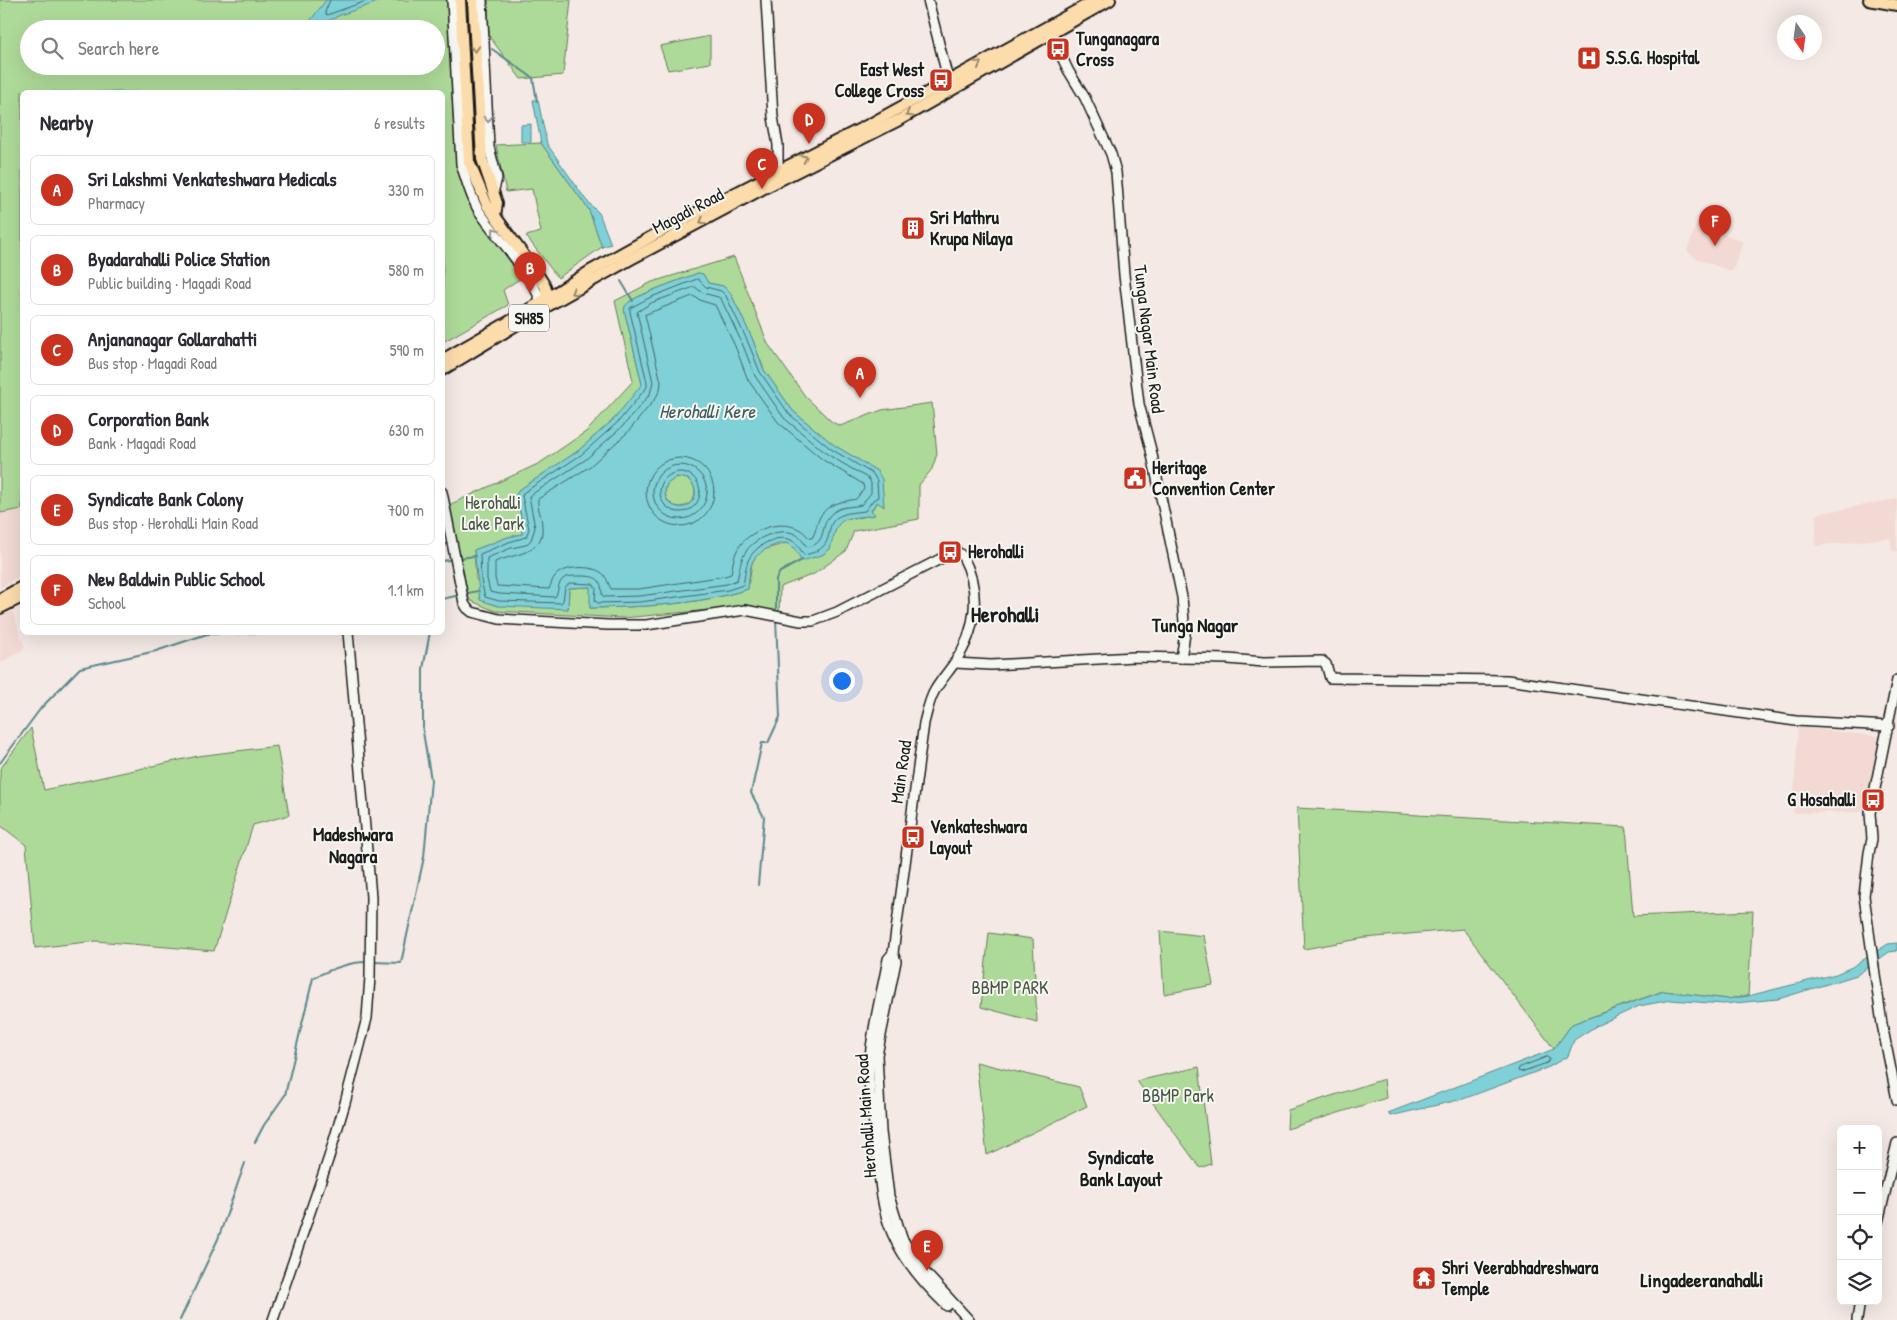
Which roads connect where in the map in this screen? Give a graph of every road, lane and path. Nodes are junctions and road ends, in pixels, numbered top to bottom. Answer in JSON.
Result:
{"nodes":[{"id":1,"x":452,"y":0,"type":"edge"},
{"id":2,"x":460,"y":0,"type":"edge"},
{"id":3,"x":473,"y":0,"type":"edge"},
{"id":4,"x":482,"y":0,"type":"edge"},
{"id":5,"x":766,"y":0,"type":"edge"},
{"id":6,"x":928,"y":0,"type":"edge"},
{"id":7,"x":1096,"y":0,"type":"edge"},
{"id":8,"x":1110,"y":0,"type":"edge"},
{"id":9,"x":1869,"y":0,"type":"edge"},
{"id":10,"x":1897,"y":5,"type":"edge"},
{"id":11,"x":1051,"y":34,"type":"junction"},
{"id":12,"x":949,"y":85,"type":"junction"},
{"id":13,"x":778,"y":177,"type":"junction"},
{"id":14,"x":493,"y":194,"type":"junction"},
{"id":15,"x":495,"y":216,"type":"junction"},
{"id":16,"x":546,"y":301,"type":"junction"},
{"id":17,"x":519,"y":321,"type":"junction"},
{"id":18,"x":445,"y":358,"type":"edge"},
{"id":19,"x":445,"y":368,"type":"edge"},
{"id":20,"x":445,"y":508,"type":"edge"},
{"id":21,"x":20,"y":588,"type":"edge"},
{"id":22,"x":20,"y":598,"type":"edge"},
{"id":23,"x":0,"y":599,"type":"edge"},
{"id":24,"x":0,"y":608,"type":"edge"},
{"id":25,"x":348,"y":635,"type":"edge"},
{"id":26,"x":1182,"y":658,"type":"junction"},
{"id":27,"x":955,"y":663,"type":"junction"},
{"id":28,"x":1897,"y":680,"type":"edge"},
{"id":29,"x":1889,"y":726,"type":"junction"},
{"id":30,"x":893,"y":953,"type":"junction"},
{"id":31,"x":1897,"y":1100,"type":"edge"},
{"id":32,"x":1897,"y":1142,"type":"edge"},
{"id":33,"x":1880,"y":1215,"type":"edge"},
{"id":34,"x":1859,"y":1305,"type":"edge"},
{"id":35,"x":273,"y":1320,"type":"edge"},
{"id":36,"x":961,"y":1320,"type":"edge"},
{"id":37,"x":969,"y":1320,"type":"edge"},
{"id":38,"x":1857,"y":1320,"type":"edge"}],
"edges":[{"from":16,"to":1,"type":"street","one_way":true},
{"from":2,"to":15,"type":"main road"},
{"from":3,"to":14,"type":"main road","one_way":true},
{"from":4,"to":14,"type":"street","one_way":true},
{"from":5,"to":13,"type":"street"},
{"from":6,"to":12,"type":"street"},
{"from":12,"to":7,"type":"main road","name":"Magadi Road","number":"SH85","one_way":true},
{"from":8,"to":11,"type":"main road","name":"Magadi Road","number":"SH85"},
{"from":9,"to":10,"type":"main road"},
{"from":11,"to":12,"type":"main road","name":"Magadi Road","number":"SH85"},
{"from":11,"to":26,"type":"street","name":"Tunga Nagar Main Road"},
{"from":12,"to":13,"type":"main road","name":"Magadi Road","number":"SH85"},
{"from":13,"to":16,"type":"main road","name":"Magadi Road","number":"SH85"},
{"from":14,"to":15,"type":"main road"},
{"from":15,"to":16,"type":"main road"},
{"from":16,"to":17,"type":"main road","name":"Magadi Road","number":"SH85"},
{"from":17,"to":18,"type":"main road","name":"Magadi Road","number":"SH85"},
{"from":17,"to":19,"type":"main road","name":"Magadi Road","number":"SH85"},
{"from":20,"to":27,"type":"street","name":"Main Road"},
{"from":21,"to":23,"type":"main road"},
{"from":22,"to":24,"type":"main road"},
{"from":25,"to":35,"type":"street"},
{"from":26,"to":27,"type":"street"},
{"from":26,"to":29,"type":"street"},
{"from":27,"to":30,"type":"street","name":"Main Road"},
{"from":28,"to":29,"type":"street"},
{"from":29,"to":31,"type":"street"},
{"from":30,"to":36,"type":"street","name":"Herohalli Main Road"},
{"from":30,"to":37,"type":"street","name":"Herohalli Main Road"},
{"from":32,"to":33,"type":"street"},
{"from":34,"to":38,"type":"street"}]}
